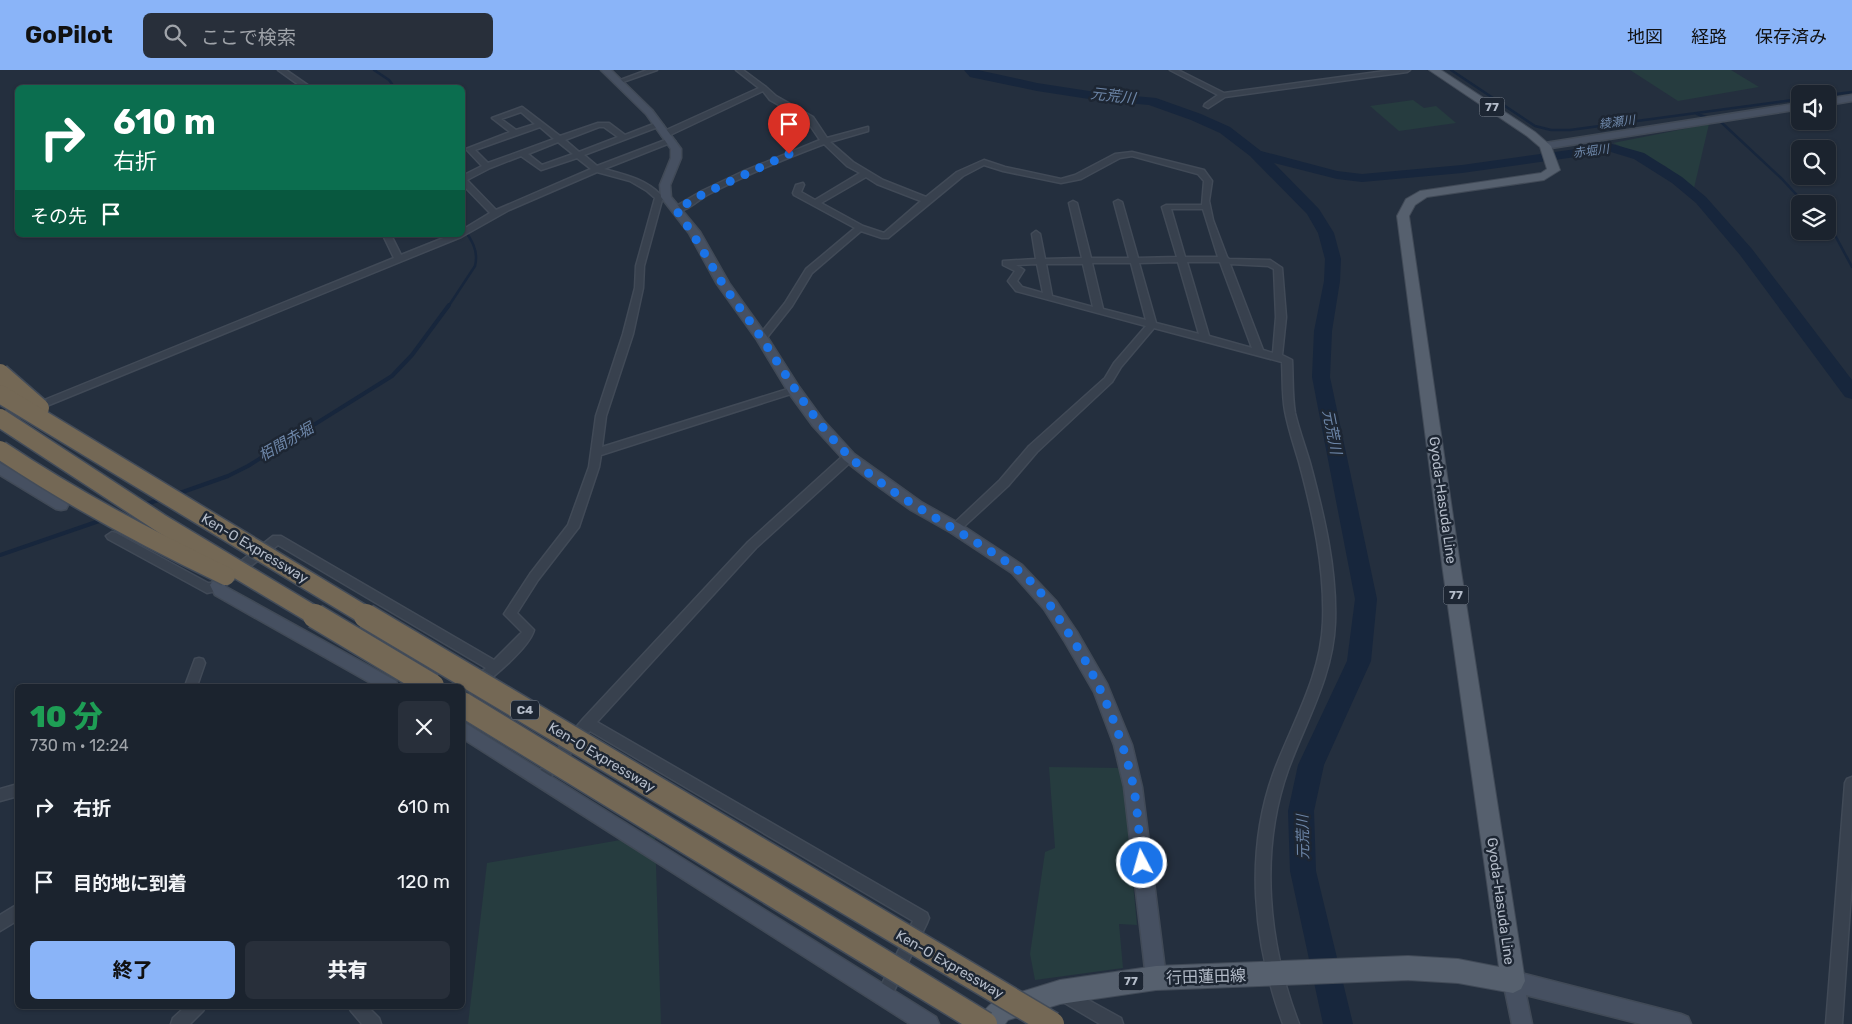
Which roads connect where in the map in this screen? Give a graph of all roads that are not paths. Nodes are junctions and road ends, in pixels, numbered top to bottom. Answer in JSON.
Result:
{"nodes":[{"id":1,"x":281,"y":70,"type":"edge"},
{"id":2,"x":606,"y":70,"type":"edge"},
{"id":3,"x":654,"y":70,"type":"edge"},
{"id":4,"x":1173,"y":70,"type":"edge"},
{"id":5,"x":1406,"y":70,"type":"edge"},
{"id":6,"x":1434,"y":70,"type":"edge"},
{"id":7,"x":744,"y":71,"type":"edge"},
{"id":8,"x":618,"y":82,"type":"junction"},
{"id":9,"x":304,"y":85,"type":"edge"},
{"id":10,"x":764,"y":88,"type":"junction"},
{"id":11,"x":1223,"y":95,"type":"junction"},
{"id":12,"x":1852,"y":98,"type":"edge"},
{"id":13,"x":1836,"y":101,"type":"edge"},
{"id":14,"x":1208,"y":106,"type":"dead end"},
{"id":15,"x":1791,"y":107,"type":"edge"},
{"id":16,"x":541,"y":124,"type":"junction"},
{"id":17,"x":865,"y":129,"type":"dead end"},
{"id":18,"x":515,"y":133,"type":"junction"},
{"id":19,"x":665,"y":134,"type":"junction"},
{"id":20,"x":624,"y":138,"type":"junction"},
{"id":21,"x":559,"y":140,"type":"junction"},
{"id":22,"x":824,"y":140,"type":"junction"},
{"id":23,"x":1545,"y":148,"type":"junction"},
{"id":24,"x":522,"y":153,"type":"junction"},
{"id":25,"x":580,"y":154,"type":"junction"},
{"id":26,"x":487,"y":166,"type":"junction"},
{"id":27,"x":596,"y":169,"type":"junction"},
{"id":28,"x":865,"y":174,"type":"junction"},
{"id":29,"x":465,"y":178,"type":"edge"},
{"id":30,"x":465,"y":181,"type":"edge"},
{"id":31,"x":800,"y":185,"type":"dead end"},
{"id":32,"x":663,"y":197,"type":"junction"},
{"id":33,"x":927,"y":200,"type":"junction"},
{"id":34,"x":1073,"y":202,"type":"dead end"},
{"id":35,"x":1118,"y":202,"type":"dead end"},
{"id":36,"x":815,"y":203,"type":"junction"},
{"id":37,"x":1206,"y":207,"type":"junction"},
{"id":38,"x":676,"y":210,"type":"junction"},
{"id":39,"x":495,"y":214,"type":"junction"},
{"id":40,"x":860,"y":228,"type":"junction"},
{"id":41,"x":465,"y":232,"type":"edge"},
{"id":42,"x":1036,"y":234,"type":"dead end"},
{"id":43,"x":388,"y":237,"type":"edge"},
{"id":44,"x":453,"y":237,"type":"edge"},
{"id":45,"x":398,"y":258,"type":"junction"},
{"id":46,"x":1182,"y":260,"type":"junction"},
{"id":47,"x":1224,"y":260,"type":"junction"},
{"id":48,"x":1087,"y":261,"type":"junction"},
{"id":49,"x":1134,"y":261,"type":"junction"},
{"id":50,"x":1042,"y":262,"type":"junction"},
{"id":51,"x":1048,"y":298,"type":"junction"},
{"id":52,"x":1099,"y":311,"type":"junction"},
{"id":53,"x":1152,"y":325,"type":"junction"},
{"id":54,"x":762,"y":338,"type":"junction"},
{"id":55,"x":1205,"y":339,"type":"junction"},
{"id":56,"x":1259,"y":353,"type":"junction"},
{"id":57,"x":1277,"y":357,"type":"junction"},
{"id":58,"x":0,"y":373,"type":"edge"},
{"id":59,"x":794,"y":390,"type":"junction"},
{"id":60,"x":0,"y":394,"type":"edge"},
{"id":61,"x":0,"y":418,"type":"edge"},
{"id":62,"x":0,"y":422,"type":"edge"},
{"id":63,"x":0,"y":450,"type":"edge"},
{"id":64,"x":596,"y":453,"type":"junction"},
{"id":65,"x":850,"y":457,"type":"junction"},
{"id":66,"x":0,"y":468,"type":"edge"},
{"id":67,"x":151,"y":487,"type":"junction"},
{"id":68,"x":61,"y":505,"type":"dead end"},
{"id":69,"x":956,"y":528,"type":"junction"},
{"id":70,"x":112,"y":536,"type":"dead end"},
{"id":71,"x":218,"y":585,"type":"junction"},
{"id":72,"x":316,"y":618,"type":"junction"},
{"id":73,"x":199,"y":663,"type":"dead end"},
{"id":74,"x":495,"y":667,"type":"junction"},
{"id":75,"x":192,"y":684,"type":"edge"},
{"id":76,"x":386,"y":684,"type":"edge"},
{"id":77,"x":429,"y":684,"type":"edge"},
{"id":78,"x":465,"y":692,"type":"edge"},
{"id":79,"x":465,"y":706,"type":"edge"},
{"id":80,"x":588,"y":723,"type":"junction"},
{"id":81,"x":465,"y":730,"type":"edge"},
{"id":82,"x":540,"y":778,"type":"junction"},
{"id":83,"x":1852,"y":783,"type":"edge"},
{"id":84,"x":15,"y":791,"type":"edge"},
{"id":85,"x":0,"y":795,"type":"edge"},
{"id":86,"x":15,"y":913,"type":"edge"},
{"id":87,"x":0,"y":924,"type":"edge"},
{"id":88,"x":1279,"y":974,"type":"junction"},
{"id":89,"x":1156,"y":978,"type":"junction"},
{"id":90,"x":1513,"y":981,"type":"junction"},
{"id":91,"x":1060,"y":992,"type":"junction"},
{"id":92,"x":884,"y":996,"type":"junction"},
{"id":93,"x":195,"y":1009,"type":"edge"},
{"id":94,"x":359,"y":1009,"type":"edge"},
{"id":95,"x":179,"y":1024,"type":"edge"},
{"id":96,"x":373,"y":1024,"type":"edge"},
{"id":97,"x":929,"y":1024,"type":"edge"},
{"id":98,"x":984,"y":1024,"type":"edge"},
{"id":99,"x":989,"y":1024,"type":"edge"},
{"id":100,"x":1052,"y":1024,"type":"edge"},
{"id":101,"x":1115,"y":1024,"type":"edge"},
{"id":102,"x":1291,"y":1024,"type":"edge"},
{"id":103,"x":1522,"y":1024,"type":"edge"},
{"id":104,"x":1681,"y":1024,"type":"edge"},
{"id":105,"x":1834,"y":1024,"type":"edge"}],
"edges":[{"from":1,"to":9,"type":"street"},
{"from":2,"to":8,"type":"street"},
{"from":3,"to":8,"type":"street"},
{"from":4,"to":11,"type":"street"},
{"from":5,"to":11,"type":"street"},
{"from":6,"to":23,"type":"main road","number":"77"},
{"from":7,"to":10,"type":"street"},
{"from":8,"to":19,"type":"street"},
{"from":10,"to":19,"type":"street"},
{"from":10,"to":22,"type":"street"},
{"from":11,"to":14,"type":"street"},
{"from":12,"to":13,"type":"street"},
{"from":15,"to":23,"type":"street"},
{"from":16,"to":18,"type":"street"},
{"from":16,"to":18,"type":"street"},
{"from":16,"to":21,"type":"street"},
{"from":17,"to":22,"type":"street"},
{"from":18,"to":26,"type":"street"},
{"from":19,"to":20,"type":"street"},
{"from":19,"to":27,"type":"street"},
{"from":19,"to":32,"type":"street"},
{"from":20,"to":21,"type":"street"},
{"from":20,"to":25,"type":"street"},
{"from":21,"to":24,"type":"street"},
{"from":21,"to":25,"type":"street"},
{"from":22,"to":28,"type":"street"},
{"from":22,"to":38,"type":"street"},
{"from":23,"to":90,"type":"main road","name":"Gyoda-Hasuda Line","number":"77"},
{"from":24,"to":25,"type":"street"},
{"from":24,"to":26,"type":"street"},
{"from":25,"to":27,"type":"street"},
{"from":26,"to":29,"type":"street"},
{"from":27,"to":32,"type":"street"},
{"from":27,"to":39,"type":"street"},
{"from":28,"to":33,"type":"street"},
{"from":28,"to":36,"type":"street"},
{"from":30,"to":39,"type":"street"},
{"from":31,"to":36,"type":"street"},
{"from":32,"to":38,"type":"street"},
{"from":32,"to":64,"type":"street"},
{"from":33,"to":37,"type":"street"},
{"from":33,"to":40,"type":"street"},
{"from":34,"to":48,"type":"street"},
{"from":35,"to":49,"type":"street"},
{"from":36,"to":40,"type":"street"},
{"from":37,"to":46,"type":"street"},
{"from":37,"to":47,"type":"street"},
{"from":38,"to":54,"type":"street"},
{"from":39,"to":41,"type":"street"},
{"from":40,"to":54,"type":"street"},
{"from":42,"to":50,"type":"street"},
{"from":43,"to":45,"type":"street"},
{"from":44,"to":45,"type":"street"},
{"from":45,"to":62,"type":"street"},
{"from":46,"to":47,"type":"street"},
{"from":46,"to":49,"type":"street"},
{"from":46,"to":55,"type":"street"},
{"from":47,"to":56,"type":"street"},
{"from":47,"to":57,"type":"street"},
{"from":48,"to":49,"type":"street"},
{"from":48,"to":50,"type":"street"},
{"from":48,"to":52,"type":"street"},
{"from":49,"to":53,"type":"street"},
{"from":50,"to":51,"type":"street"},
{"from":50,"to":51,"type":"street"},
{"from":51,"to":52,"type":"street"},
{"from":52,"to":53,"type":"street"},
{"from":53,"to":55,"type":"street"},
{"from":53,"to":69,"type":"street"},
{"from":54,"to":59,"type":"street"},
{"from":55,"to":56,"type":"street"},
{"from":56,"to":57,"type":"street"},
{"from":57,"to":88,"type":"street"},
{"from":58,"to":67,"type":"highway","bridge":true},
{"from":59,"to":64,"type":"street"},
{"from":59,"to":65,"type":"street"},
{"from":60,"to":67,"type":"highway","name":"Ken-O Expressway","number":"C4","bridge":true},
{"from":61,"to":72,"type":"highway","name":"Ken-O Expressway","bridge":true},
{"from":63,"to":72,"type":"highway","bridge":true},
{"from":64,"to":74,"type":"street"},
{"from":65,"to":69,"type":"street"},
{"from":65,"to":80,"type":"street"},
{"from":66,"to":68,"type":"street"},
{"from":67,"to":100,"type":"highway","name":"Ken-O Expressway","number":"C4","bridge":true},
{"from":69,"to":89,"type":"street"},
{"from":70,"to":71,"type":"street"},
{"from":71,"to":74,"type":"street"},
{"from":71,"to":76,"type":"street"},
{"from":72,"to":77,"type":"highway","name":"Ken-O Expressway","bridge":true},
{"from":73,"to":75,"type":"street"},
{"from":74,"to":78,"type":"street"},
{"from":79,"to":98,"type":"highway","name":"Ken-O Expressway","number":"C4","bridge":true},
{"from":80,"to":82,"type":"street"},
{"from":80,"to":92,"type":"street"},
{"from":81,"to":82,"type":"street"},
{"from":82,"to":92,"type":"street"},
{"from":83,"to":105,"type":"street"},
{"from":84,"to":85,"type":"street"},
{"from":86,"to":87,"type":"street"},
{"from":88,"to":89,"type":"main road","name":"行田蓮田線","number":"77"},
{"from":88,"to":90,"type":"main road","name":"Gyoda-Hasuda Line","number":"77"},
{"from":88,"to":102,"type":"street"},
{"from":89,"to":91,"type":"main road","name":"行田蓮田線","number":"77"},
{"from":90,"to":103,"type":"street"},
{"from":90,"to":104,"type":"street"},
{"from":91,"to":99,"type":"main road","name":"行田蓮田線","number":"77"},
{"from":91,"to":101,"type":"street"},
{"from":92,"to":97,"type":"street"},
{"from":93,"to":95,"type":"street"},
{"from":94,"to":96,"type":"street"}]}
